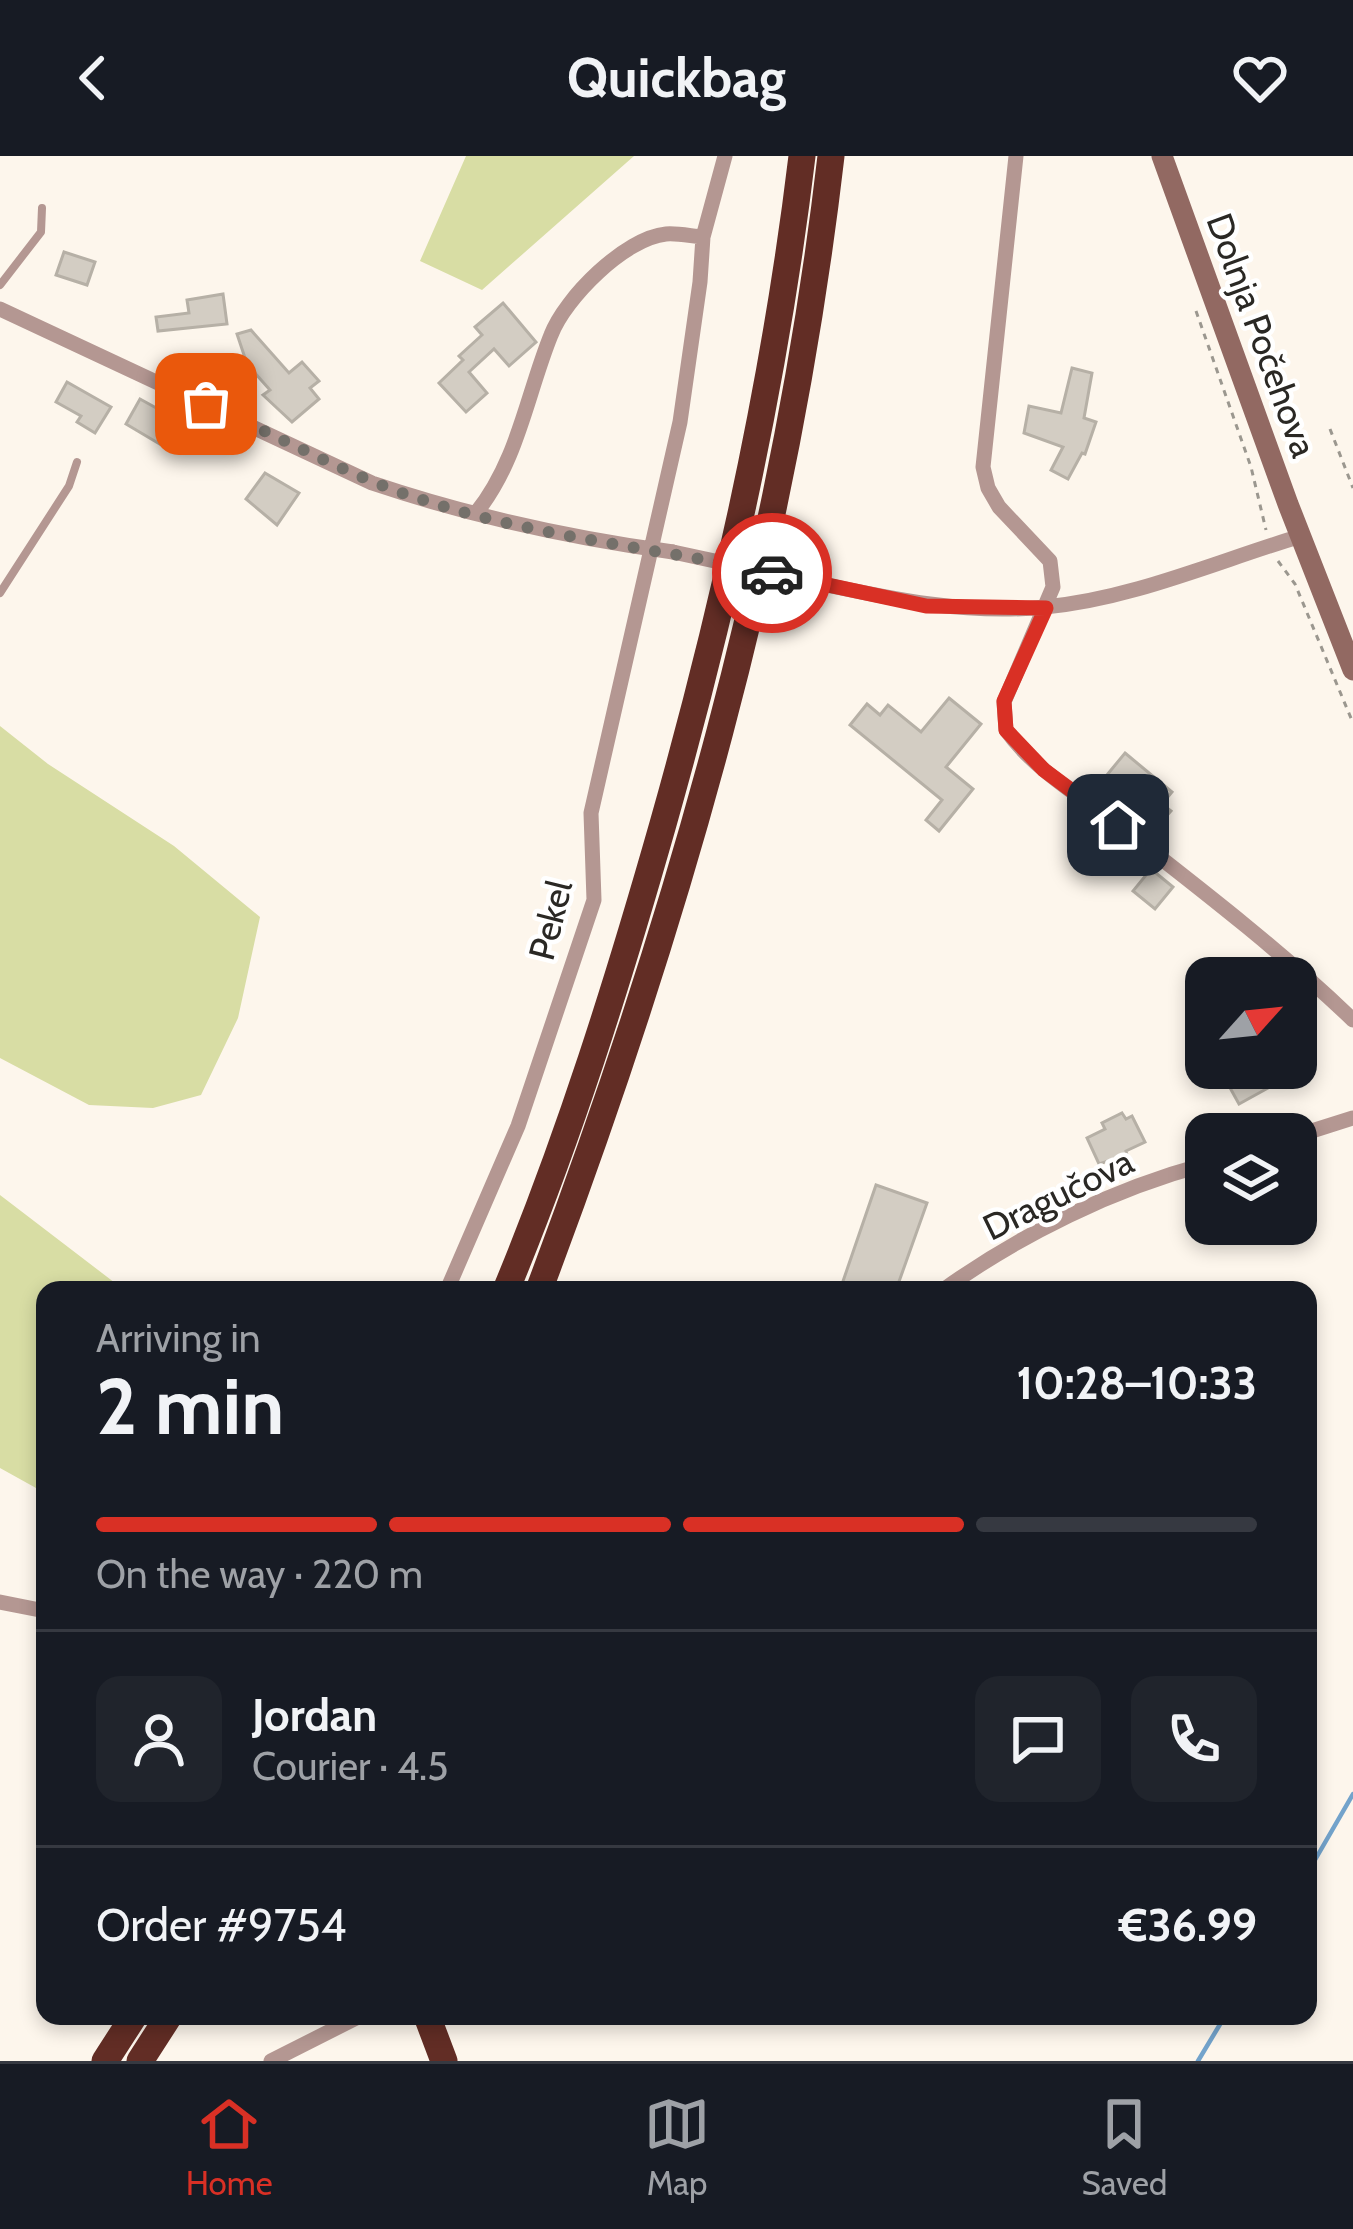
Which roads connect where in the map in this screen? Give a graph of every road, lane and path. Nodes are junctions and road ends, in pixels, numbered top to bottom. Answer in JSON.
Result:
{"nodes":[{"id":1,"x":725,"y":156,"type":"edge"},
{"id":2,"x":802,"y":156,"type":"edge"},
{"id":3,"x":831,"y":156,"type":"edge"},
{"id":4,"x":1016,"y":156,"type":"edge"},
{"id":5,"x":1162,"y":156,"type":"edge"},
{"id":6,"x":43,"y":208,"type":"dead end"},
{"id":7,"x":703,"y":237,"type":"junction"},
{"id":8,"x":0,"y":285,"type":"edge"},
{"id":9,"x":1191,"y":295,"type":"dead end"},
{"id":10,"x":0,"y":309,"type":"edge"},
{"id":11,"x":17,"y":319,"type":"junction"},
{"id":12,"x":0,"y":324,"type":"edge"},
{"id":13,"x":1330,"y":429,"type":"dead end"},
{"id":14,"x":77,"y":462,"type":"dead end"},
{"id":15,"x":1353,"y":488,"type":"edge"},
{"id":16,"x":476,"y":513,"type":"junction"},
{"id":17,"x":1267,"y":532,"type":"dead end"},
{"id":18,"x":1301,"y":536,"type":"junction"},
{"id":19,"x":650,"y":549,"type":"junction"},
{"id":20,"x":1276,"y":559,"type":"dead end"},
{"id":21,"x":0,"y":593,"type":"edge"},
{"id":22,"x":1046,"y":608,"type":"junction"},
{"id":23,"x":1353,"y":670,"type":"edge"},
{"id":24,"x":1353,"y":723,"type":"edge"},
{"id":25,"x":1353,"y":1020,"type":"edge"},
{"id":26,"x":1353,"y":1118,"type":"edge"},
{"id":27,"x":1317,"y":1129,"type":"edge"},
{"id":28,"x":1185,"y":1170,"type":"edge"},
{"id":29,"x":526,"y":1243,"type":"junction"},
{"id":30,"x":451,"y":1281,"type":"edge"},
{"id":31,"x":495,"y":1281,"type":"edge"},
{"id":32,"x":510,"y":1281,"type":"edge"},
{"id":33,"x":542,"y":1281,"type":"edge"},
{"id":34,"x":959,"y":1281,"type":"edge"},
{"id":35,"x":0,"y":1603,"type":"edge"},
{"id":36,"x":36,"y":1609,"type":"edge"},
{"id":37,"x":129,"y":2025,"type":"edge"},
{"id":38,"x":136,"y":2025,"type":"edge"},
{"id":39,"x":163,"y":2025,"type":"edge"},
{"id":40,"x":343,"y":2025,"type":"edge"},
{"id":41,"x":430,"y":2025,"type":"edge"},
{"id":42,"x":105,"y":2061,"type":"edge"},
{"id":43,"x":138,"y":2061,"type":"edge"},
{"id":44,"x":272,"y":2061,"type":"edge"},
{"id":45,"x":444,"y":2061,"type":"edge"}],
"edges":[{"from":1,"to":7,"type":"street","name":"Pekel"},
{"from":2,"to":29,"type":"highway"},
{"from":3,"to":33,"type":"highway"},
{"from":4,"to":22,"type":"street"},
{"from":5,"to":18,"type":"main road","name":"Dolnja Počehova"},
{"from":6,"to":8,"type":"lane"},
{"from":7,"to":16,"type":"street"},
{"from":7,"to":19,"type":"street","name":"Pekel"},
{"from":9,"to":17,"type":"path"},
{"from":10,"to":11,"type":"street"},
{"from":11,"to":12,"type":"street"},
{"from":11,"to":16,"type":"street"},
{"from":13,"to":15,"type":"path"},
{"from":14,"to":21,"type":"lane"},
{"from":16,"to":19,"type":"street"},
{"from":18,"to":22,"type":"street"},
{"from":18,"to":23,"type":"main road","name":"Dolnja Počehova"},
{"from":19,"to":22,"type":"street","bridge":true},
{"from":19,"to":30,"type":"street","name":"Pekel"},
{"from":20,"to":24,"type":"path"},
{"from":22,"to":25,"type":"street"},
{"from":26,"to":27,"type":"street"},
{"from":28,"to":34,"type":"street","name":"Dragučova"},
{"from":29,"to":31,"type":"highway"},
{"from":29,"to":32,"type":"highway"},
{"from":35,"to":36,"type":"street"},
{"from":37,"to":42,"type":"highway"},
{"from":38,"to":43,"type":"highway"},
{"from":39,"to":43,"type":"highway"},
{"from":40,"to":44,"type":"street"},
{"from":41,"to":45,"type":"highway"}]}
